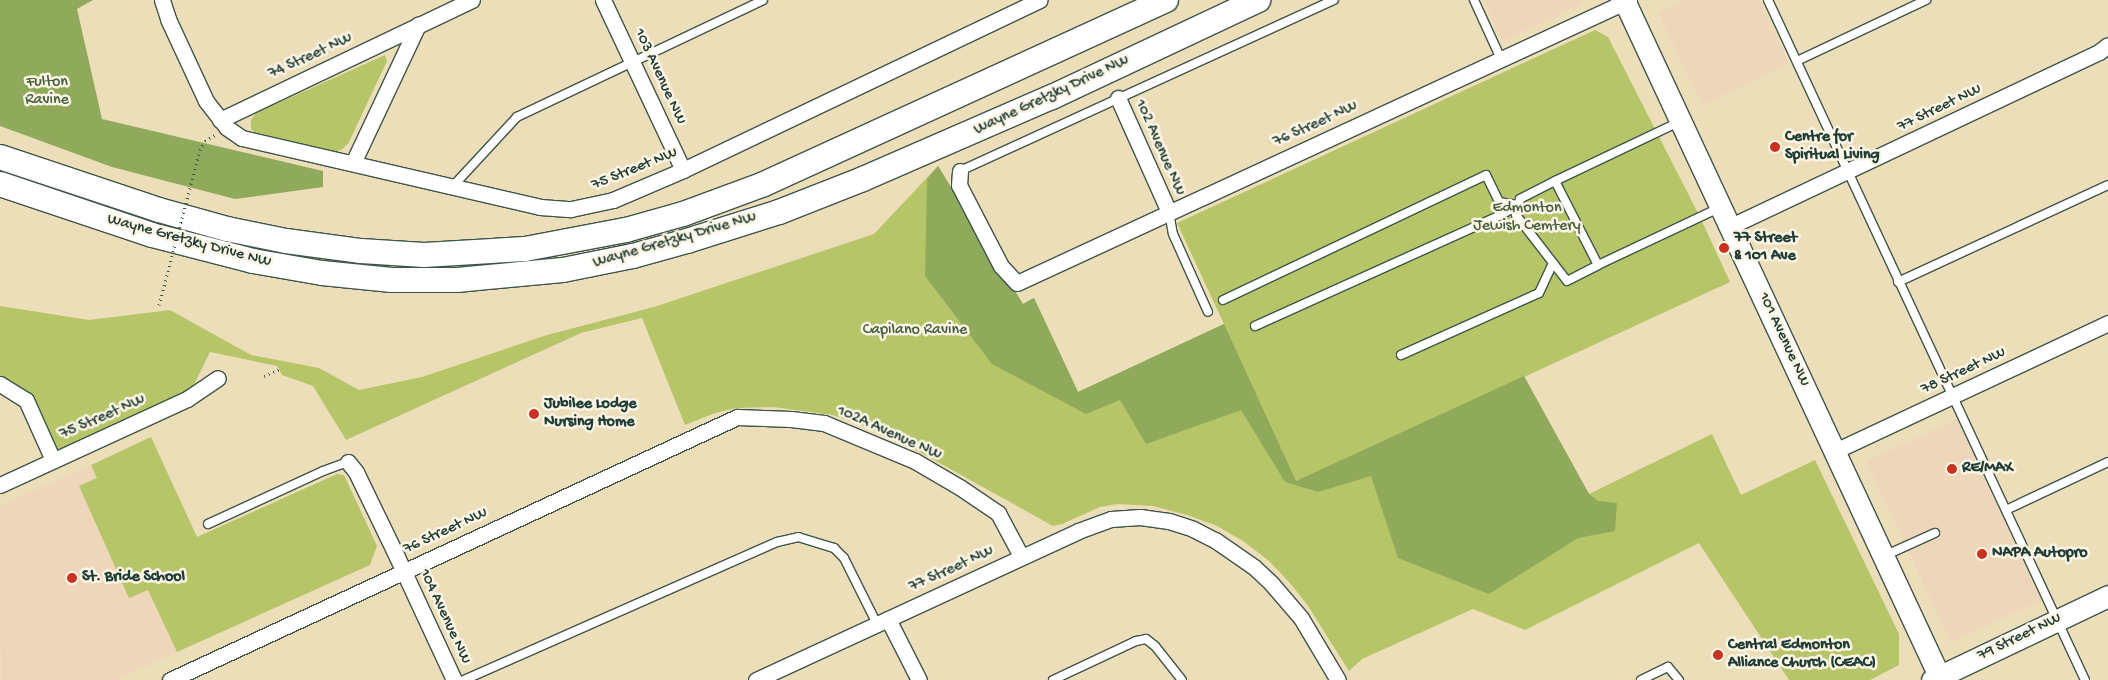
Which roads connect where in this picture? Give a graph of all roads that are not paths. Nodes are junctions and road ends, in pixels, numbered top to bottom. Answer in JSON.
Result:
{"nodes":[{"id":1,"x":162,"y":0,"type":"edge"},
{"id":2,"x":472,"y":0,"type":"edge"},
{"id":3,"x":603,"y":0,"type":"edge"},
{"id":4,"x":764,"y":0,"type":"edge"},
{"id":5,"x":1040,"y":0,"type":"edge"},
{"id":6,"x":1166,"y":0,"type":"edge"},
{"id":7,"x":1258,"y":0,"type":"edge"},
{"id":8,"x":1334,"y":0,"type":"edge"},
{"id":9,"x":1474,"y":0,"type":"edge"},
{"id":10,"x":1625,"y":0,"type":"edge"},
{"id":11,"x":1768,"y":0,"type":"edge"},
{"id":12,"x":1926,"y":0,"type":"edge"},
{"id":13,"x":418,"y":25,"type":"junction"},
{"id":14,"x":2108,"y":45,"type":"edge"},
{"id":15,"x":1501,"y":59,"type":"junction"},
{"id":16,"x":632,"y":61,"type":"junction"},
{"id":17,"x":1797,"y":61,"type":"junction"},
{"id":18,"x":1118,"y":98,"type":"junction"},
{"id":19,"x":1681,"y":121,"type":"junction"},
{"id":20,"x":223,"y":123,"type":"junction"},
{"id":21,"x":0,"y":157,"type":"edge"},
{"id":22,"x":353,"y":164,"type":"junction"},
{"id":23,"x":683,"y":170,"type":"junction"},
{"id":24,"x":960,"y":171,"type":"joint"},
{"id":25,"x":1846,"y":173,"type":"junction"},
{"id":26,"x":1555,"y":181,"type":"junction"},
{"id":27,"x":0,"y":184,"type":"edge"},
{"id":28,"x":2108,"y":185,"type":"edge"},
{"id":29,"x":453,"y":186,"type":"junction"},
{"id":30,"x":1518,"y":205,"type":"junction"},
{"id":31,"x":1721,"y":207,"type":"junction"},
{"id":32,"x":1169,"y":212,"type":"junction"},
{"id":33,"x":1731,"y":226,"type":"junction"},
{"id":34,"x":1553,"y":263,"type":"junction"},
{"id":35,"x":1598,"y":265,"type":"junction"},
{"id":36,"x":1898,"y":282,"type":"junction"},
{"id":37,"x":1222,"y":300,"type":"dead end"},
{"id":38,"x":1208,"y":312,"type":"dead end"},
{"id":39,"x":2108,"y":323,"type":"edge"},
{"id":40,"x":1255,"y":326,"type":"dead end"},
{"id":41,"x":1401,"y":355,"type":"dead end"},
{"id":42,"x":218,"y":378,"type":"dead end"},
{"id":43,"x":0,"y":384,"type":"edge"},
{"id":44,"x":1954,"y":397,"type":"junction"},
{"id":45,"x":737,"y":418,"type":"joint"},
{"id":46,"x":1835,"y":451,"type":"junction"},
{"id":47,"x":53,"y":460,"type":"junction"},
{"id":48,"x":348,"y":462,"type":"joint"},
{"id":49,"x":2108,"y":462,"type":"edge"},
{"id":50,"x":0,"y":485,"type":"edge"},
{"id":51,"x":2006,"y":510,"type":"junction"},
{"id":52,"x":208,"y":524,"type":"dead end"},
{"id":53,"x":1935,"y":533,"type":"dead end"},
{"id":54,"x":1021,"y":556,"type":"junction"},
{"id":55,"x":1884,"y":556,"type":"junction"},
{"id":56,"x":404,"y":571,"type":"junction"},
{"id":57,"x":2108,"y":596,"type":"edge"},
{"id":58,"x":2057,"y":620,"type":"junction"},
{"id":59,"x":883,"y":622,"type":"junction"},
{"id":60,"x":1938,"y":679,"type":"edge"},
{"id":61,"x":170,"y":680,"type":"edge"},
{"id":62,"x":454,"y":680,"type":"edge"},
{"id":63,"x":464,"y":680,"type":"edge"},
{"id":64,"x":756,"y":680,"type":"edge"},
{"id":65,"x":918,"y":680,"type":"edge"},
{"id":66,"x":1053,"y":680,"type":"edge"},
{"id":67,"x":1182,"y":680,"type":"edge"},
{"id":68,"x":1338,"y":680,"type":"edge"},
{"id":69,"x":1641,"y":680,"type":"edge"},
{"id":70,"x":1679,"y":680,"type":"edge"},
{"id":71,"x":2085,"y":680,"type":"edge"}],
"edges":[{"from":1,"to":20,"type":"street"},
{"from":2,"to":13,"type":"street","name":"74 Street NW"},
{"from":3,"to":16,"type":"street","name":"103 Avenue NW"},
{"from":4,"to":16,"type":"lane"},
{"from":5,"to":23,"type":"street","name":"75 Street NW"},
{"from":6,"to":21,"type":"main road","name":"Wayne Gretzky Drive NW"},
{"from":7,"to":27,"type":"main road","name":"Wayne Gretzky Drive NW"},
{"from":8,"to":18,"type":"lane"},
{"from":9,"to":15,"type":"lane"},
{"from":10,"to":15,"type":"street","name":"76 Street NW"},
{"from":10,"to":19,"type":"street","name":"101 Avenue NW"},
{"from":11,"to":17,"type":"lane"},
{"from":12,"to":17,"type":"lane"},
{"from":13,"to":20,"type":"street","name":"74 Street NW"},
{"from":13,"to":22,"type":"street"},
{"from":14,"to":25,"type":"street","name":"77 Street NW"},
{"from":15,"to":32,"type":"street","name":"76 Street NW"},
{"from":16,"to":23,"type":"street","name":"103 Avenue NW"},
{"from":16,"to":29,"type":"lane"},
{"from":17,"to":25,"type":"lane"},
{"from":18,"to":24,"type":"lane"},
{"from":18,"to":32,"type":"street","name":"102 Avenue NW"},
{"from":19,"to":26,"type":"lane"},
{"from":19,"to":31,"type":"street","name":"101 Avenue NW"},
{"from":20,"to":22,"type":"street","name":"75 Street NW"},
{"from":22,"to":29,"type":"street","name":"75 Street NW"},
{"from":23,"to":29,"type":"street","name":"75 Street NW"},
{"from":24,"to":32,"type":"street","name":"76 Street NW"},
{"from":25,"to":33,"type":"street","name":"77 Street NW"},
{"from":25,"to":36,"type":"lane"},
{"from":26,"to":30,"type":"lane"},
{"from":26,"to":35,"type":"lane"},
{"from":28,"to":36,"type":"lane"},
{"from":30,"to":34,"type":"lane"},
{"from":30,"to":37,"type":"lane"},
{"from":30,"to":40,"type":"lane"},
{"from":31,"to":33,"type":"street","name":"101 Avenue NW"},
{"from":31,"to":35,"type":"lane"},
{"from":32,"to":38,"type":"lane"},
{"from":33,"to":46,"type":"street","name":"101 Avenue NW"},
{"from":34,"to":35,"type":"lane"},
{"from":34,"to":41,"type":"lane"},
{"from":36,"to":44,"type":"lane"},
{"from":39,"to":44,"type":"street","name":"78 Street NW"},
{"from":42,"to":47,"type":"street","name":"75 Street NW"},
{"from":43,"to":47,"type":"street"},
{"from":44,"to":46,"type":"street","name":"78 Street NW"},
{"from":44,"to":51,"type":"lane"},
{"from":45,"to":54,"type":"street","name":"102A Avenue NW"},
{"from":45,"to":56,"type":"street","name":"76 Street NW"},
{"from":46,"to":55,"type":"street","name":"101 Avenue NW"},
{"from":47,"to":50,"type":"street","name":"75 Street NW"},
{"from":48,"to":52,"type":"lane"},
{"from":48,"to":56,"type":"street","name":"104 Avenue NW"},
{"from":49,"to":51,"type":"lane"},
{"from":51,"to":58,"type":"lane"},
{"from":53,"to":55,"type":"lane"},
{"from":54,"to":59,"type":"street","name":"77 Street NW"},
{"from":54,"to":68,"type":"street","name":"77 Street NW"},
{"from":55,"to":60,"type":"street","name":"101 Avenue NW"},
{"from":56,"to":61,"type":"street","name":"76 Street NW"},
{"from":56,"to":62,"type":"street","name":"104 Avenue NW"},
{"from":57,"to":58,"type":"street","name":"79 Street NW"},
{"from":58,"to":60,"type":"street","name":"79 Street NW"},
{"from":58,"to":71,"type":"lane"},
{"from":59,"to":63,"type":"lane"},
{"from":59,"to":64,"type":"street","name":"77 Street NW"},
{"from":59,"to":65,"type":"street"},
{"from":66,"to":67,"type":"lane"},
{"from":69,"to":70,"type":"lane"}]}
